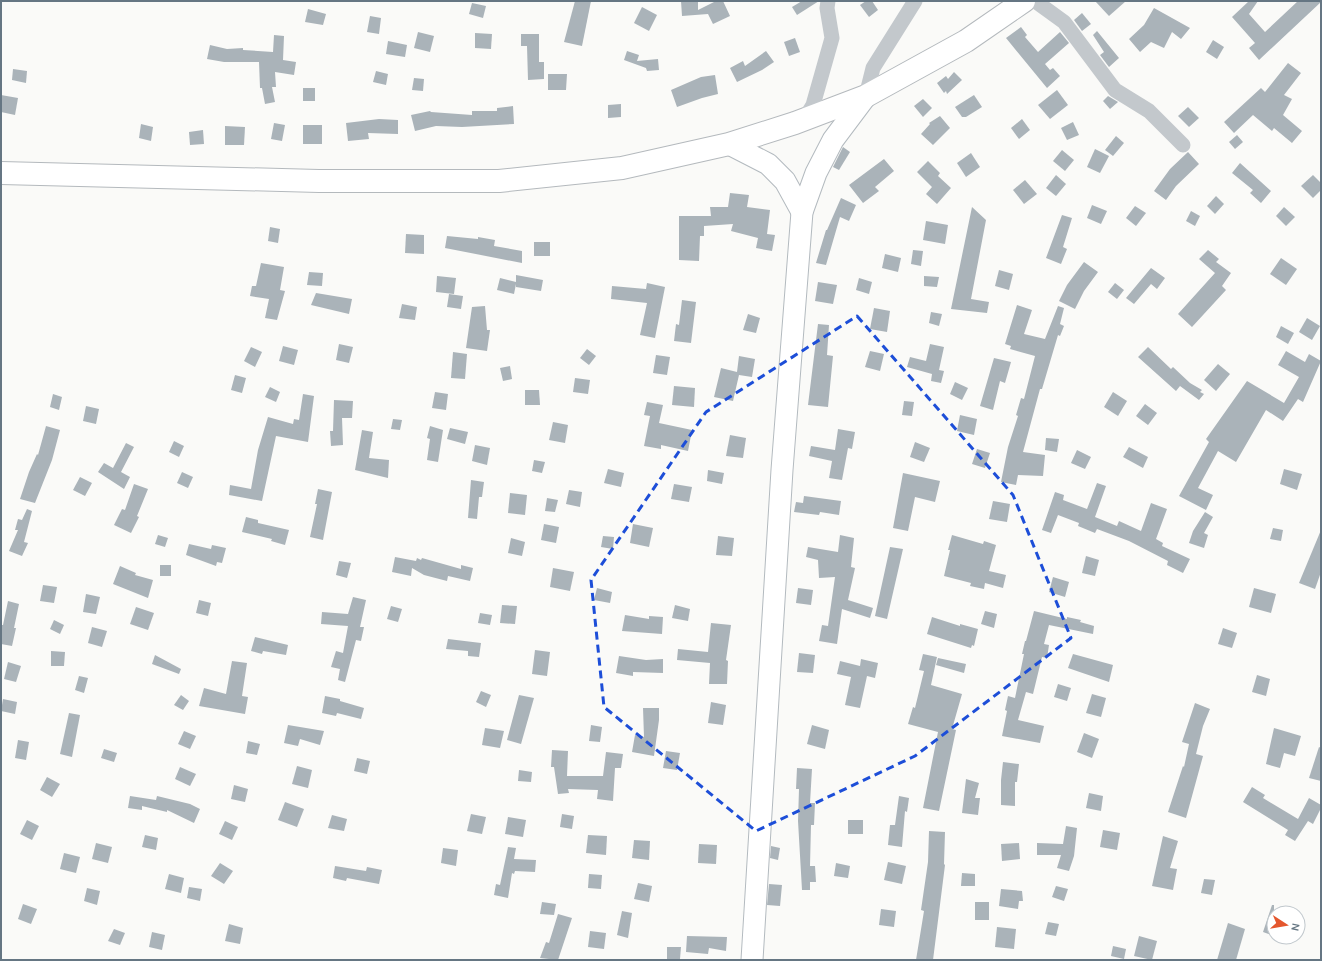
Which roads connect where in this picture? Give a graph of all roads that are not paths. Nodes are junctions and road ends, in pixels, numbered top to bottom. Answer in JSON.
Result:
{"nodes":[{"id":1,"x":828,"y":1,"type":"edge"},
{"id":2,"x":915,"y":1,"type":"edge"},
{"id":3,"x":1024,"y":1,"type":"edge"},
{"id":4,"x":1035,"y":1,"type":"edge"},
{"id":5,"x":866,"y":96,"type":"junction"},
{"id":6,"x":804,"y":120,"type":"junction"},
{"id":7,"x":728,"y":144,"type":"junction"},
{"id":8,"x":1183,"y":145,"type":"dead end"},
{"id":9,"x":1,"y":173,"type":"edge"},
{"id":10,"x":802,"y":212,"type":"junction"},
{"id":11,"x":752,"y":960,"type":"edge"}],
"edges":[{"from":1,"to":6,"type":"street"},
{"from":2,"to":5,"type":"street"},
{"from":3,"to":5,"type":"highway"},
{"from":4,"to":8,"type":"street"},
{"from":5,"to":6,"type":"highway"},
{"from":5,"to":10,"type":"main road"},
{"from":6,"to":7,"type":"highway"},
{"from":7,"to":9,"type":"highway"},
{"from":7,"to":10,"type":"main road"},
{"from":10,"to":11,"type":"main road"}]}
